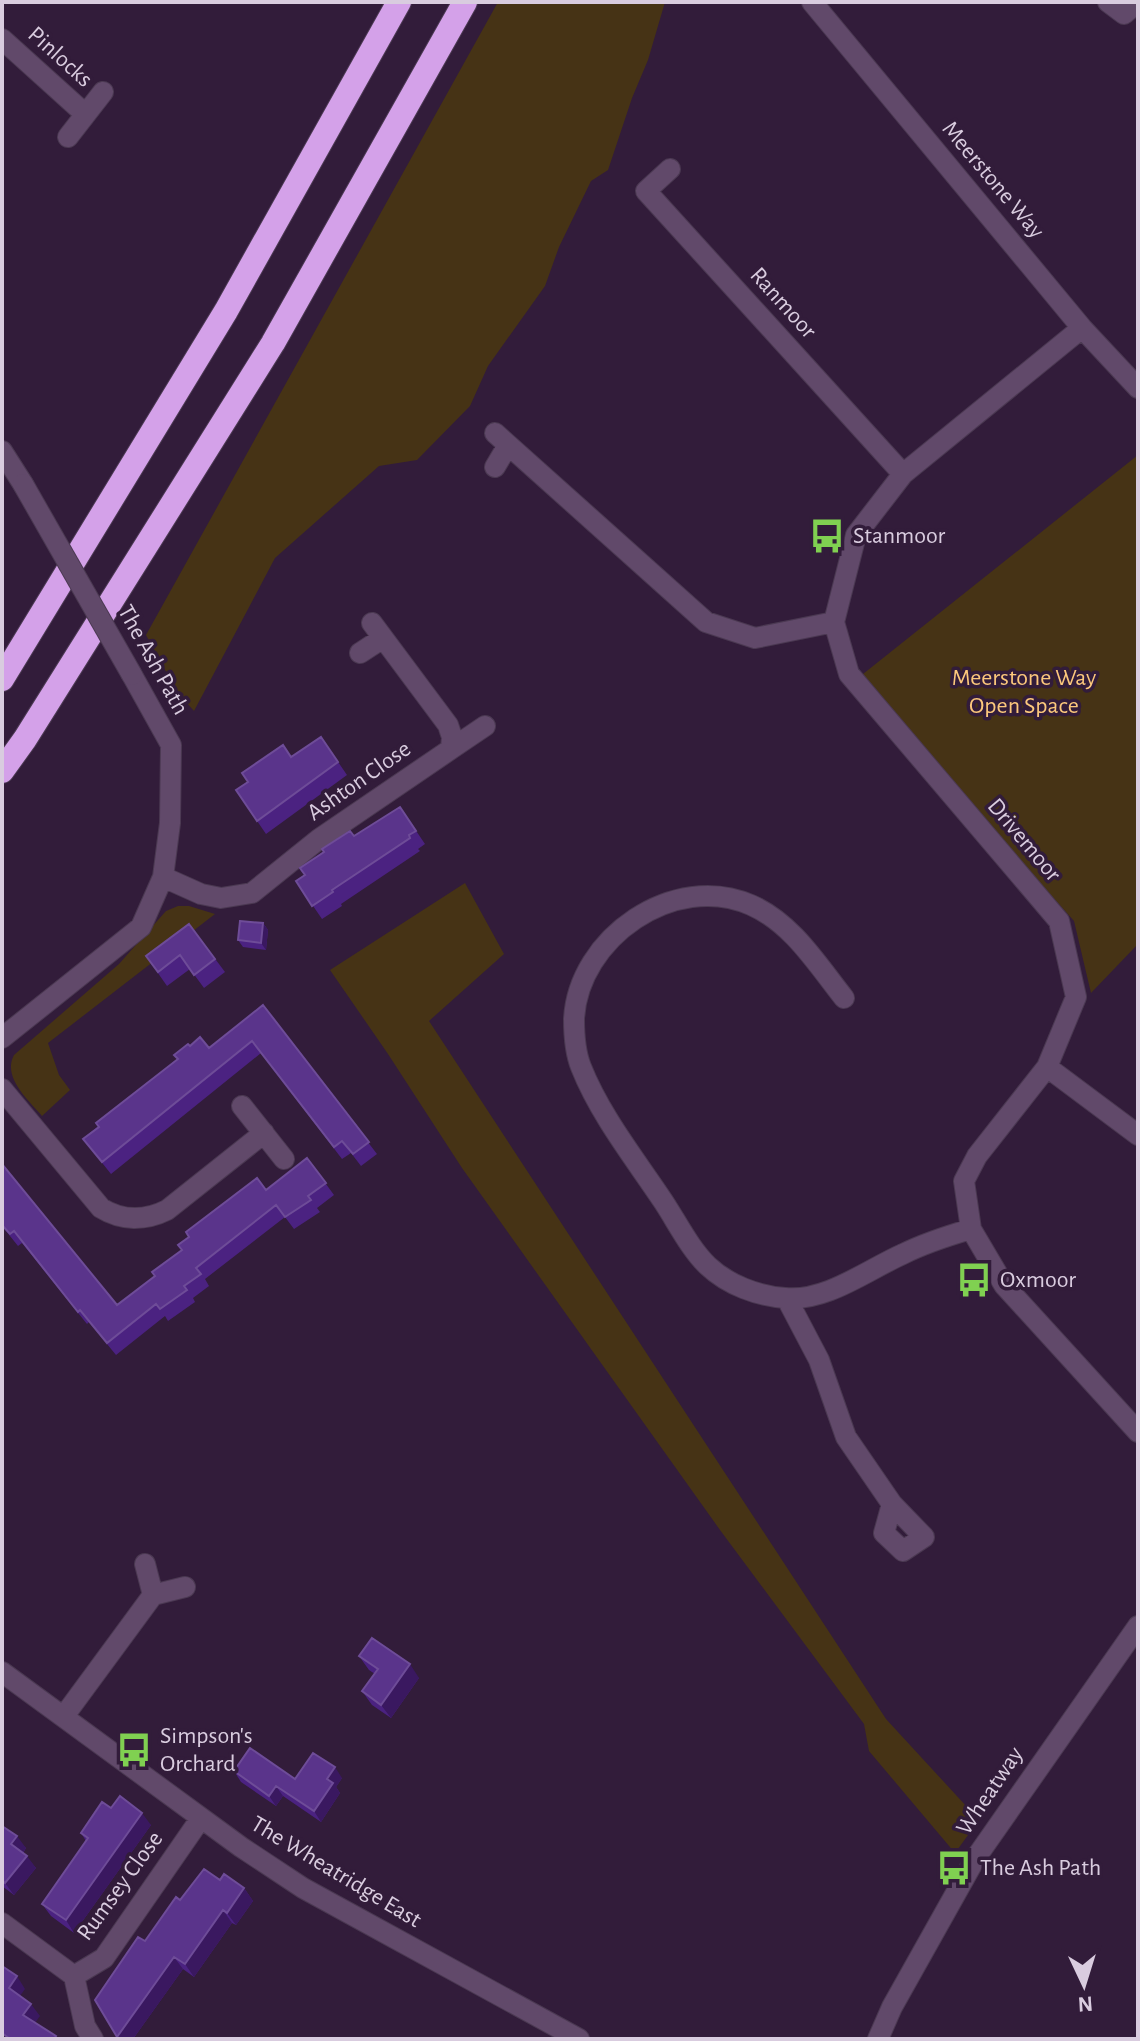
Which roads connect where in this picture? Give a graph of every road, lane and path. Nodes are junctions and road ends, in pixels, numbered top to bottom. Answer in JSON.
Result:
{"nodes":[{"id":1,"x":399,"y":2,"type":"edge"},
{"id":2,"x":465,"y":2,"type":"edge"},
{"id":3,"x":812,"y":2,"type":"edge"},
{"id":4,"x":1123,"y":6,"type":"edge"},
{"id":5,"x":1138,"y":31,"type":"edge"},
{"id":6,"x":2,"y":39,"type":"edge"},
{"id":7,"x":103,"y":92,"type":"dead end"},
{"id":8,"x":84,"y":113,"type":"junction"},
{"id":9,"x":68,"y":137,"type":"dead end"},
{"id":10,"x":670,"y":169,"type":"dead end"},
{"id":11,"x":1082,"y":328,"type":"junction"},
{"id":12,"x":1138,"y":388,"type":"edge"},
{"id":13,"x":2,"y":451,"type":"edge"},
{"id":14,"x":495,"y":467,"type":"dead end"},
{"id":15,"x":903,"y":474,"type":"junction"},
{"id":16,"x":834,"y":622,"type":"junction"},
{"id":17,"x":360,"y":653,"type":"dead end"},
{"id":18,"x":2,"y":679,"type":"edge"},
{"id":19,"x":485,"y":726,"type":"dead end"},
{"id":20,"x":451,"y":749,"type":"junction"},
{"id":21,"x":2,"y":771,"type":"edge"},
{"id":22,"x":163,"y":877,"type":"junction"},
{"id":23,"x":844,"y":998,"type":"dead end"},
{"id":24,"x":2,"y":1038,"type":"edge"},
{"id":25,"x":1047,"y":1067,"type":"junction"},
{"id":26,"x":2,"y":1089,"type":"edge"},
{"id":27,"x":242,"y":1106,"type":"dead end"},
{"id":28,"x":264,"y":1133,"type":"junction"},
{"id":29,"x":1138,"y":1135,"type":"edge"},
{"id":30,"x":284,"y":1159,"type":"dead end"},
{"id":31,"x":971,"y":1229,"type":"junction"},
{"id":32,"x":787,"y":1299,"type":"junction"},
{"id":33,"x":1138,"y":1432,"type":"edge"},
{"id":34,"x":892,"y":1504,"type":"dead end"},
{"id":35,"x":145,"y":1564,"type":"dead end"},
{"id":36,"x":185,"y":1587,"type":"dead end"},
{"id":37,"x":153,"y":1595,"type":"junction"},
{"id":38,"x":1138,"y":1626,"type":"edge"},
{"id":39,"x":2,"y":1672,"type":"edge"},
{"id":40,"x":64,"y":1716,"type":"junction"},
{"id":41,"x":201,"y":1818,"type":"junction"},
{"id":42,"x":2,"y":1923,"type":"edge"},
{"id":43,"x":74,"y":1976,"type":"junction"},
{"id":44,"x":93,"y":2039,"type":"edge"},
{"id":45,"x":579,"y":2039,"type":"edge"},
{"id":46,"x":878,"y":2039,"type":"edge"}],
"edges":[{"from":1,"to":18,"type":"highway"},
{"from":2,"to":21,"type":"highway"},
{"from":3,"to":11,"type":"street","name":"Meerstone Way"},
{"from":4,"to":5,"type":"street"},
{"from":6,"to":8,"type":"street","name":"Pinlocks"},
{"from":7,"to":8,"type":"street"},
{"from":8,"to":9,"type":"street"},
{"from":10,"to":15,"type":"street","name":"Ranmoor"},
{"from":11,"to":12,"type":"street","name":"Meerstone Way"},
{"from":11,"to":15,"type":"street"},
{"from":13,"to":22,"type":"street","name":"The Ash Path","bridge":true},
{"from":14,"to":16,"type":"street"},
{"from":15,"to":16,"type":"street"},
{"from":16,"to":25,"type":"street","name":"Drivemoor"},
{"from":17,"to":20,"type":"street","name":"Ashton Close"},
{"from":19,"to":20,"type":"street"},
{"from":20,"to":22,"type":"street","name":"Ashton Close"},
{"from":22,"to":24,"type":"street","name":"The Ash Path"},
{"from":23,"to":32,"type":"street"},
{"from":25,"to":29,"type":"street"},
{"from":25,"to":31,"type":"street","name":"Drivemoor"},
{"from":26,"to":28,"type":"street"},
{"from":27,"to":28,"type":"street"},
{"from":28,"to":30,"type":"street"},
{"from":31,"to":32,"type":"street"},
{"from":31,"to":33,"type":"street","name":"Drivemoor"},
{"from":32,"to":34,"type":"street"},
{"from":35,"to":37,"type":"street"},
{"from":36,"to":37,"type":"street"},
{"from":37,"to":40,"type":"street"},
{"from":38,"to":46,"type":"street","name":"Wheatway"},
{"from":39,"to":40,"type":"street","name":"The Wheatridge East"},
{"from":40,"to":41,"type":"street","name":"The Wheatridge East"},
{"from":41,"to":43,"type":"street","name":"Rumsey Close"},
{"from":41,"to":45,"type":"street","name":"The Wheatridge East"},
{"from":42,"to":43,"type":"street","name":"Rumsey Close"},
{"from":43,"to":44,"type":"street"}]}
